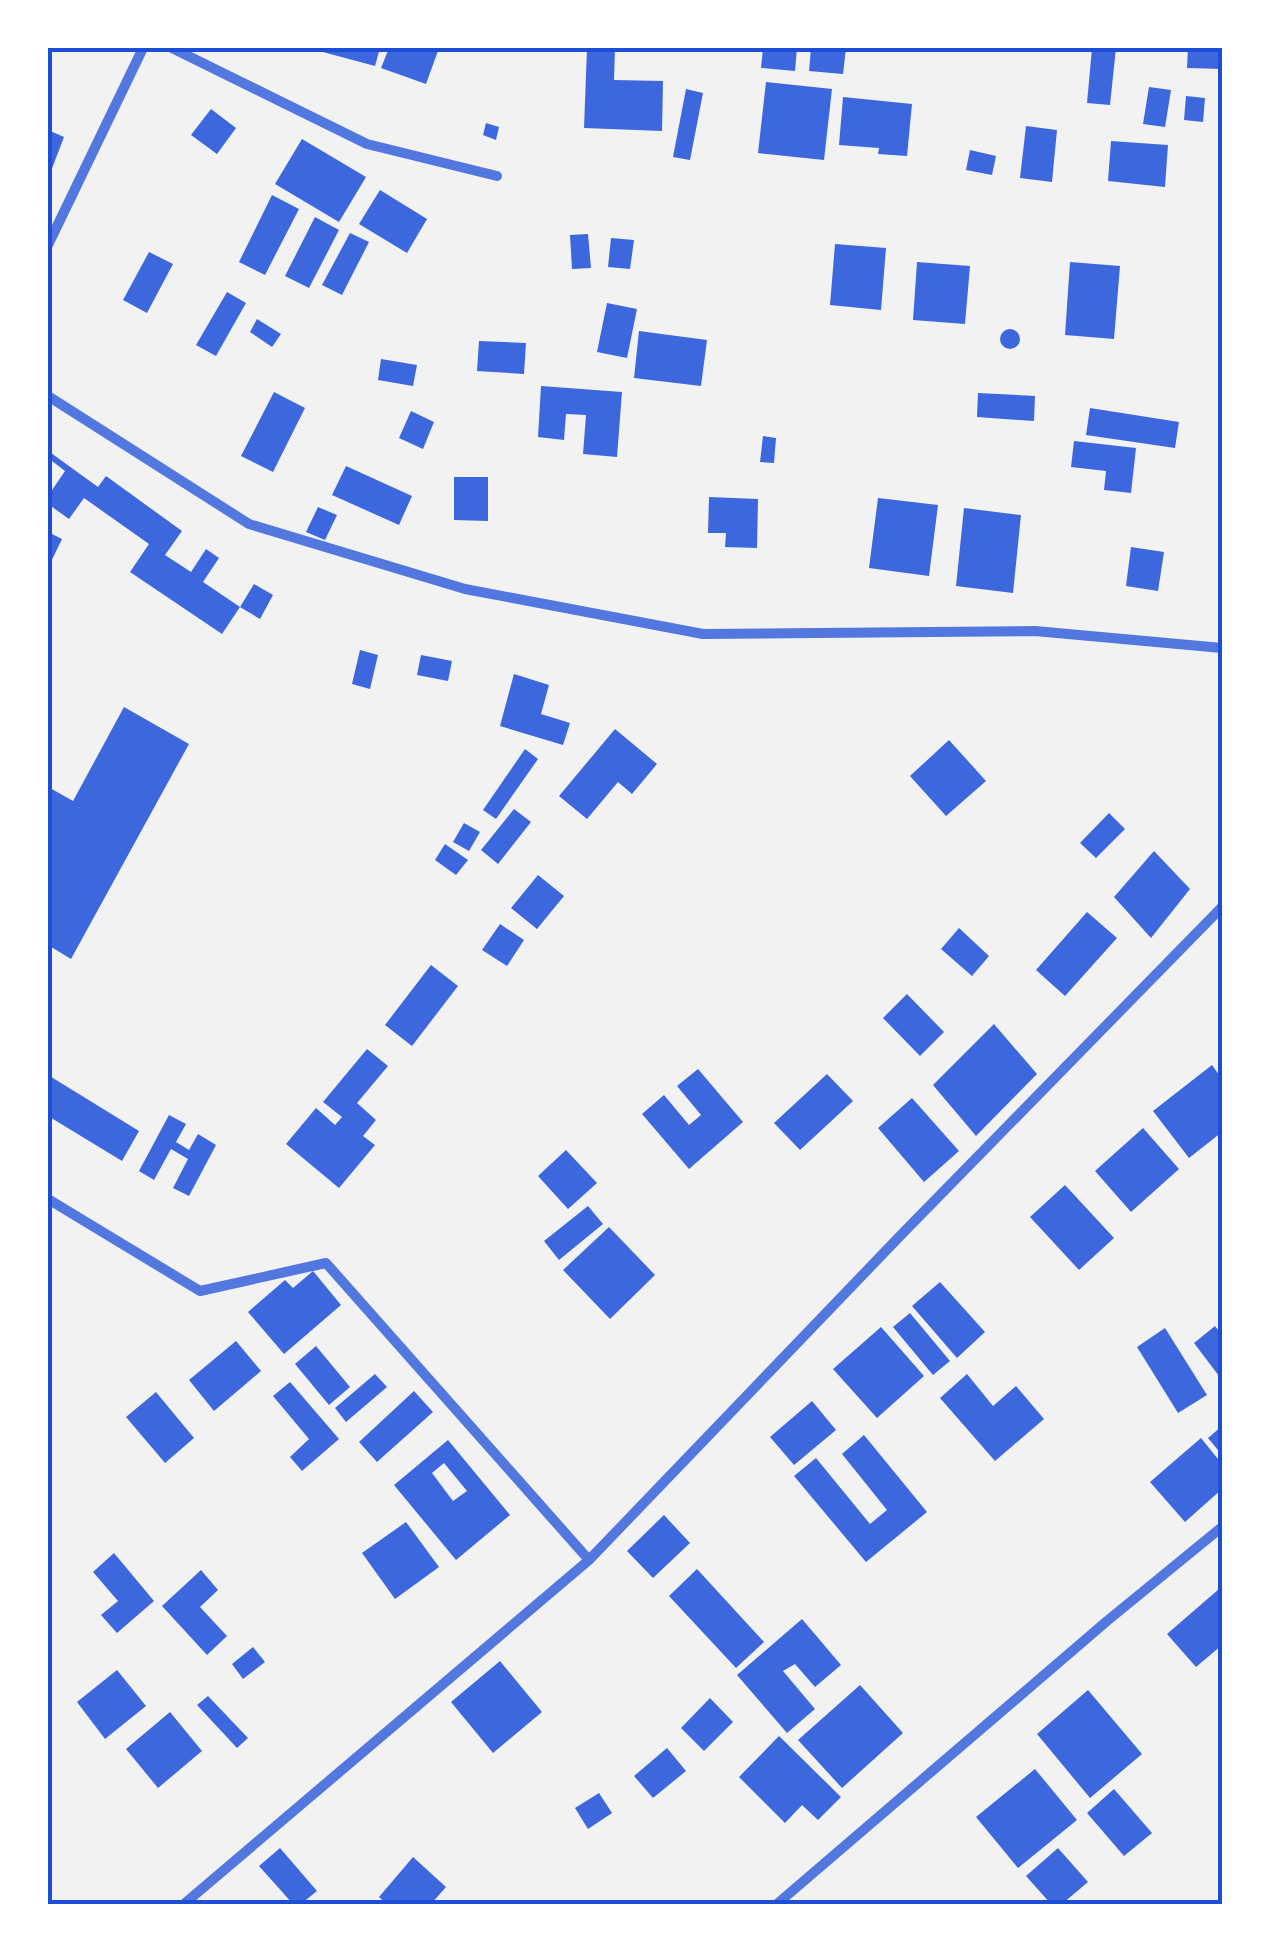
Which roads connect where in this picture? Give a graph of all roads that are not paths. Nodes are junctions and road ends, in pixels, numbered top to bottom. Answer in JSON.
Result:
{"nodes":[{"id":1,"x":143,"y":48,"type":"edge"},
{"id":2,"x":172,"y":48,"type":"edge"},
{"id":3,"x":497,"y":176,"type":"dead end"},
{"id":4,"x":48,"y":246,"type":"edge"},
{"id":5,"x":48,"y":396,"type":"edge"},
{"id":6,"x":1222,"y":648,"type":"edge"},
{"id":7,"x":1222,"y":907,"type":"edge"},
{"id":8,"x":48,"y":1199,"type":"edge"},
{"id":9,"x":1222,"y":1527,"type":"edge"},
{"id":10,"x":590,"y":1560,"type":"junction"},
{"id":11,"x":184,"y":1904,"type":"edge"},
{"id":12,"x":778,"y":1904,"type":"edge"}],
"edges":[{"from":1,"to":4,"type":"street"},
{"from":2,"to":3,"type":"street"},
{"from":5,"to":6,"type":"street"},
{"from":7,"to":10,"type":"street"},
{"from":8,"to":10,"type":"street"},
{"from":9,"to":12,"type":"street"},
{"from":10,"to":11,"type":"street"}]}
